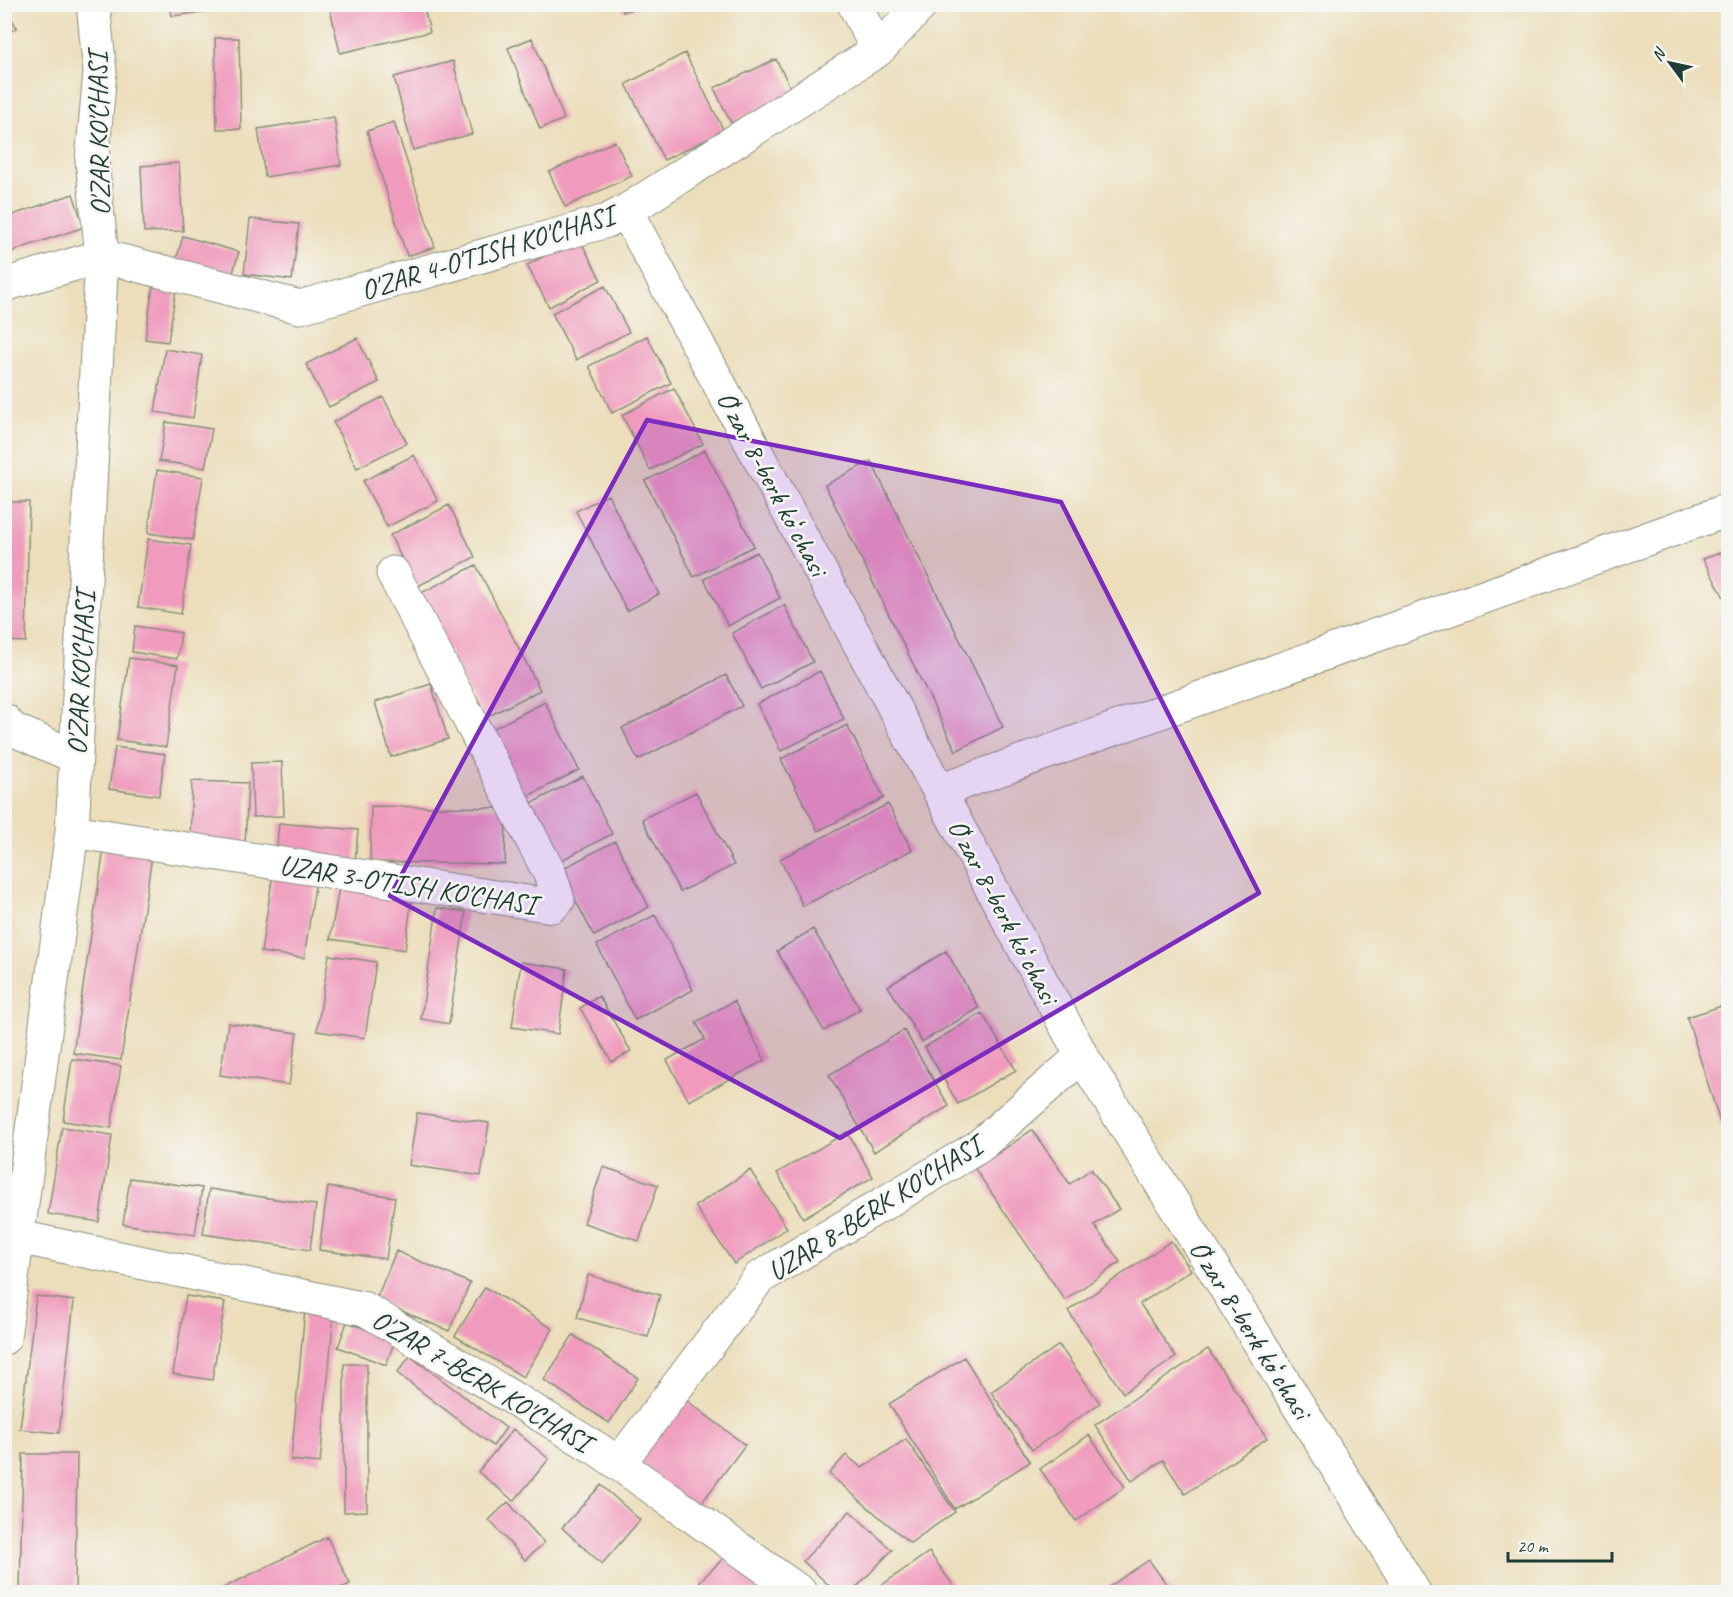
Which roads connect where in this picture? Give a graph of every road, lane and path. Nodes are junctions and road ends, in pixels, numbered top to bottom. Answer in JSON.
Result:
{"nodes":[{"id":1,"x":93,"y":4,"type":"edge"},
{"id":2,"x":854,"y":4,"type":"edge"},
{"id":3,"x":922,"y":4,"type":"edge"},
{"id":4,"x":878,"y":50,"type":"junction"},
{"id":5,"x":626,"y":211,"type":"junction"},
{"id":6,"x":102,"y":256,"type":"junction"},
{"id":7,"x":4,"y":285,"type":"edge"},
{"id":8,"x":1728,"y":510,"type":"edge"},
{"id":9,"x":393,"y":573,"type":"dead end"},
{"id":10,"x":4,"y":720,"type":"edge"},
{"id":11,"x":76,"y":757,"type":"junction"},
{"id":12,"x":939,"y":791,"type":"junction"},
{"id":13,"x":72,"y":831,"type":"junction"},
{"id":14,"x":1082,"y":1056,"type":"junction"},
{"id":15,"x":18,"y":1237,"type":"junction"},
{"id":16,"x":4,"y":1338,"type":"edge"},
{"id":17,"x":619,"y":1463,"type":"junction"},
{"id":18,"x":800,"y":1593,"type":"edge"},
{"id":19,"x":1414,"y":1593,"type":"edge"}],
"edges":[{"from":1,"to":6,"type":"street","name":"O'ZAR KO'CHASI"},
{"from":2,"to":4,"type":"street"},
{"from":3,"to":4,"type":"street","name":"O'ZAR 4-O'TISH KO'CHASI"},
{"from":4,"to":5,"type":"street","name":"O'ZAR 4-O'TISH KO'CHASI"},
{"from":5,"to":6,"type":"street","name":"O'ZAR 4-O'TISH KO'CHASI"},
{"from":5,"to":12,"type":"street","name":"Oʻzar 8-berk koʻchasi"},
{"from":6,"to":7,"type":"street"},
{"from":6,"to":11,"type":"street","name":"O'ZAR KO'CHASI"},
{"from":8,"to":12,"type":"street"},
{"from":9,"to":13,"type":"street","name":"UZAR 3-O'TISH KO'CHASI"},
{"from":10,"to":11,"type":"street"},
{"from":11,"to":13,"type":"street","name":"O'ZAR KO'CHASI"},
{"from":12,"to":14,"type":"street","name":"Oʻzar 8-berk koʻchasi"},
{"from":13,"to":15,"type":"street","name":"O'ZAR KO'CHASI"},
{"from":14,"to":17,"type":"street","name":"UZAR 8-BERK KO'CHASI"},
{"from":14,"to":19,"type":"street","name":"Oʻzar 8-berk koʻchasi"},
{"from":15,"to":16,"type":"street","name":"O'ZAR KO'CHASI"},
{"from":15,"to":17,"type":"street","name":"O'ZAR 7-BERK KO'CHASI"},
{"from":17,"to":18,"type":"street","name":"O'ZAR 7-BERK KO'CHASI"}]}
